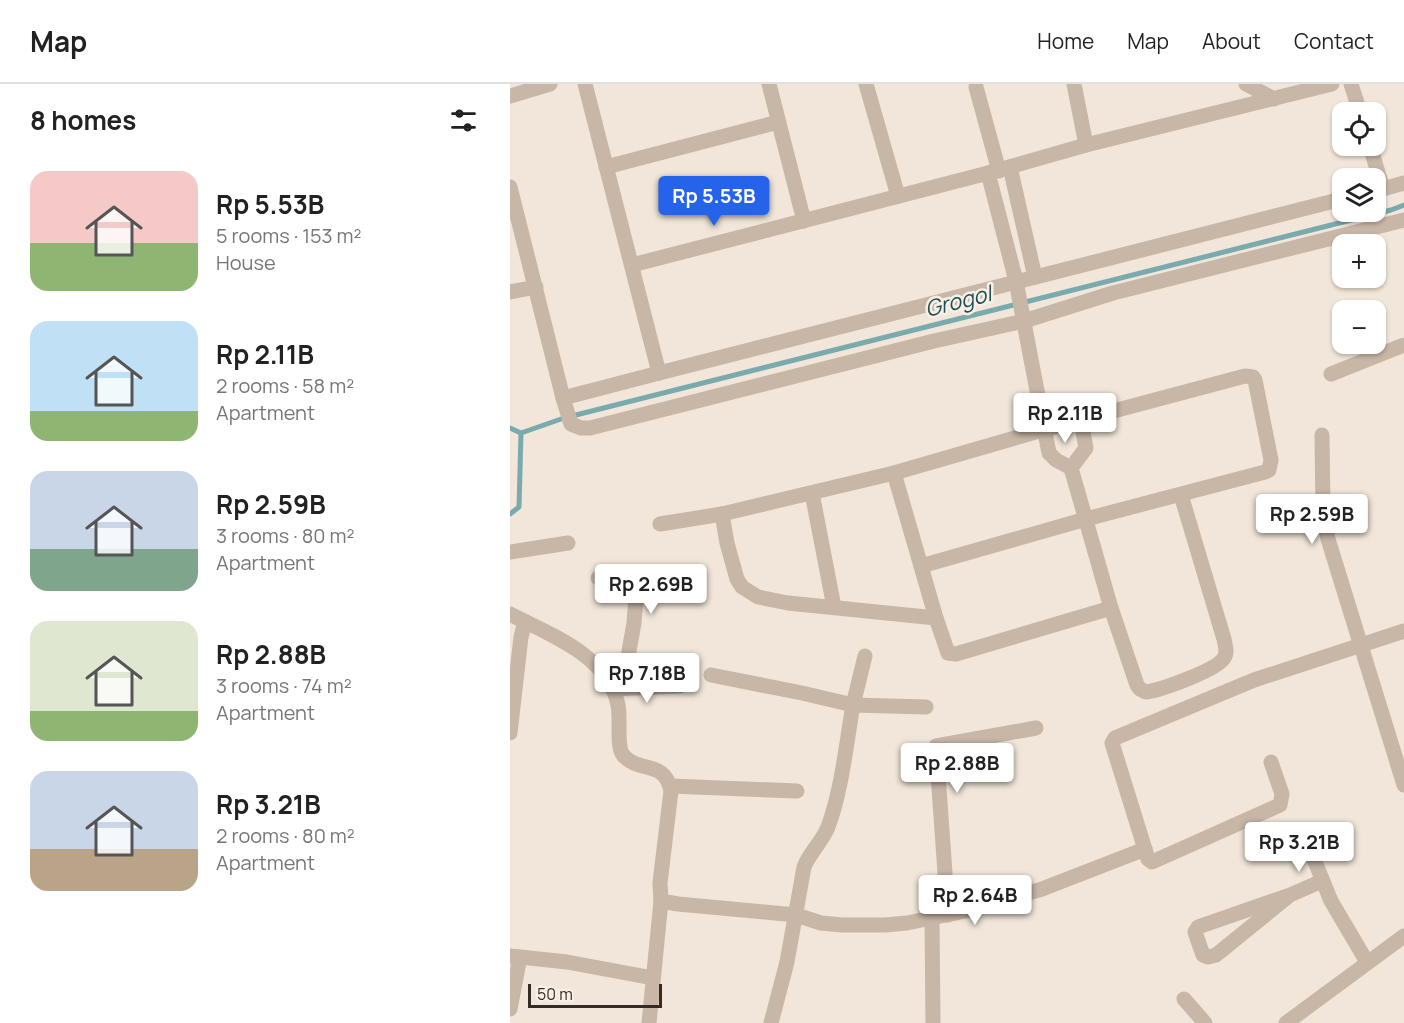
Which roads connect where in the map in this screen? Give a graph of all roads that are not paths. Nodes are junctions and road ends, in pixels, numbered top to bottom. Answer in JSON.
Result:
{"nodes":[{"id":1,"x":550,"y":84,"type":"edge"},
{"id":2,"x":585,"y":84,"type":"edge"},
{"id":3,"x":769,"y":84,"type":"edge"},
{"id":4,"x":866,"y":84,"type":"edge"},
{"id":5,"x":1074,"y":84,"type":"edge"},
{"id":6,"x":1246,"y":84,"type":"edge"},
{"id":7,"x":1332,"y":84,"type":"edge"},
{"id":8,"x":1351,"y":84,"type":"edge"},
{"id":9,"x":976,"y":87,"type":"dead end"},
{"id":10,"x":510,"y":96,"type":"edge"},
{"id":11,"x":1274,"y":99,"type":"junction"},
{"id":12,"x":1357,"y":102,"type":"edge"},
{"id":13,"x":778,"y":122,"type":"junction"},
{"id":14,"x":1086,"y":145,"type":"junction"},
{"id":15,"x":606,"y":167,"type":"junction"},
{"id":16,"x":999,"y":170,"type":"junction"},
{"id":17,"x":1404,"y":183,"type":"edge"},
{"id":18,"x":1386,"y":188,"type":"edge"},
{"id":19,"x":511,"y":193,"type":"edge"},
{"id":20,"x":898,"y":196,"type":"junction"},
{"id":21,"x":1332,"y":202,"type":"edge"},
{"id":22,"x":1404,"y":220,"type":"edge"},
{"id":23,"x":804,"y":221,"type":"junction"},
{"id":24,"x":632,"y":264,"type":"junction"},
{"id":25,"x":1035,"y":277,"type":"junction"},
{"id":26,"x":1017,"y":285,"type":"junction"},
{"id":27,"x":536,"y":287,"type":"junction"},
{"id":28,"x":510,"y":292,"type":"edge"},
{"id":29,"x":1023,"y":318,"type":"junction"},
{"id":30,"x":1404,"y":345,"type":"edge"},
{"id":31,"x":659,"y":373,"type":"junction"},
{"id":32,"x":1331,"y":374,"type":"dead end"},
{"id":33,"x":564,"y":398,"type":"junction"},
{"id":34,"x":1081,"y":421,"type":"junction"},
{"id":35,"x":1046,"y":429,"type":"junction"},
{"id":36,"x":1322,"y":435,"type":"dead end"},
{"id":37,"x":1071,"y":468,"type":"junction"},
{"id":38,"x":894,"y":472,"type":"junction"},
{"id":39,"x":812,"y":494,"type":"junction"},
{"id":40,"x":1181,"y":495,"type":"junction"},
{"id":41,"x":722,"y":514,"type":"junction"},
{"id":42,"x":1086,"y":519,"type":"junction"},
{"id":43,"x":660,"y":524,"type":"dead end"},
{"id":44,"x":568,"y":543,"type":"dead end"},
{"id":45,"x":510,"y":552,"type":"edge"},
{"id":46,"x":921,"y":566,"type":"junction"},
{"id":47,"x":598,"y":578,"type":"dead end"},
{"id":48,"x":834,"y":607,"type":"junction"},
{"id":49,"x":1111,"y":608,"type":"junction"},
{"id":50,"x":510,"y":614,"type":"edge"},
{"id":51,"x":936,"y":618,"type":"junction"},
{"id":52,"x":525,"y":622,"type":"junction"},
{"id":53,"x":1404,"y":631,"type":"edge"},
{"id":54,"x":1360,"y":646,"type":"junction"},
{"id":55,"x":865,"y":656,"type":"dead end"},
{"id":56,"x":711,"y":675,"type":"dead end"},
{"id":57,"x":609,"y":684,"type":"junction"},
{"id":58,"x":680,"y":686,"type":"dead end"},
{"id":59,"x":513,"y":687,"type":"edge"},
{"id":60,"x":853,"y":705,"type":"junction"},
{"id":61,"x":926,"y":707,"type":"dead end"},
{"id":62,"x":1036,"y":728,"type":"dead end"},
{"id":63,"x":510,"y":733,"type":"edge"},
{"id":64,"x":1397,"y":737,"type":"edge"},
{"id":65,"x":1271,"y":762,"type":"dead end"},
{"id":66,"x":1404,"y":785,"type":"edge"},
{"id":67,"x":670,"y":786,"type":"junction"},
{"id":68,"x":797,"y":791,"type":"dead end"},
{"id":69,"x":1307,"y":842,"type":"dead end"},
{"id":70,"x":1145,"y":849,"type":"junction"},
{"id":71,"x":1322,"y":881,"type":"junction"},
{"id":72,"x":1290,"y":895,"type":"junction"},
{"id":73,"x":661,"y":901,"type":"junction"},
{"id":74,"x":796,"y":915,"type":"junction"},
{"id":75,"x":948,"y":915,"type":"junction"},
{"id":76,"x":932,"y":919,"type":"junction"},
{"id":77,"x":1404,"y":936,"type":"edge"},
{"id":78,"x":515,"y":957,"type":"edge"},
{"id":79,"x":1367,"y":962,"type":"junction"},
{"id":80,"x":653,"y":978,"type":"junction"},
{"id":81,"x":1184,"y":999,"type":"dead end"},
{"id":82,"x":510,"y":1009,"type":"edge"},
{"id":83,"x":649,"y":1023,"type":"edge"},
{"id":84,"x":771,"y":1023,"type":"edge"},
{"id":85,"x":933,"y":1023,"type":"edge"},
{"id":86,"x":1205,"y":1023,"type":"edge"},
{"id":87,"x":1286,"y":1023,"type":"edge"}],
"edges":[{"from":1,"to":10,"type":"street"},
{"from":2,"to":15,"type":"street"},
{"from":3,"to":13,"type":"street"},
{"from":4,"to":20,"type":"street"},
{"from":5,"to":14,"type":"street"},
{"from":6,"to":11,"type":"street"},
{"from":7,"to":11,"type":"street"},
{"from":8,"to":12,"type":"street"},
{"from":9,"to":16,"type":"street"},
{"from":11,"to":14,"type":"street"},
{"from":13,"to":15,"type":"street"},
{"from":13,"to":23,"type":"street"},
{"from":14,"to":16,"type":"street"},
{"from":15,"to":24,"type":"street"},
{"from":16,"to":20,"type":"street"},
{"from":16,"to":25,"type":"street"},
{"from":16,"to":26,"type":"street"},
{"from":17,"to":18,"type":"street"},
{"from":19,"to":27,"type":"street"},
{"from":20,"to":23,"type":"street"},
{"from":21,"to":25,"type":"street"},
{"from":22,"to":29,"type":"street"},
{"from":23,"to":24,"type":"street"},
{"from":24,"to":31,"type":"street"},
{"from":25,"to":26,"type":"street"},
{"from":26,"to":29,"type":"street"},
{"from":26,"to":31,"type":"street"},
{"from":27,"to":28,"type":"street"},
{"from":27,"to":33,"type":"street"},
{"from":29,"to":33,"type":"street"},
{"from":29,"to":35,"type":"street"},
{"from":30,"to":32,"type":"street"},
{"from":31,"to":33,"type":"street"},
{"from":34,"to":35,"type":"street"},
{"from":34,"to":37,"type":"street"},
{"from":34,"to":40,"type":"street"},
{"from":35,"to":37,"type":"street"},
{"from":35,"to":38,"type":"street"},
{"from":36,"to":54,"type":"street"},
{"from":37,"to":42,"type":"street"},
{"from":38,"to":39,"type":"street"},
{"from":38,"to":46,"type":"street"},
{"from":39,"to":41,"type":"street"},
{"from":39,"to":48,"type":"street"},
{"from":40,"to":42,"type":"street"},
{"from":40,"to":49,"type":"street"},
{"from":41,"to":43,"type":"street"},
{"from":41,"to":48,"type":"street"},
{"from":42,"to":46,"type":"street"},
{"from":42,"to":49,"type":"street"},
{"from":44,"to":45,"type":"street"},
{"from":46,"to":51,"type":"street"},
{"from":47,"to":57,"type":"street"},
{"from":48,"to":51,"type":"street"},
{"from":49,"to":51,"type":"street"},
{"from":50,"to":52,"type":"street"},
{"from":52,"to":57,"type":"street"},
{"from":52,"to":59,"type":"street"},
{"from":53,"to":54,"type":"street"},
{"from":54,"to":64,"type":"street"},
{"from":54,"to":70,"type":"street"},
{"from":55,"to":60,"type":"street"},
{"from":56,"to":60,"type":"street"},
{"from":57,"to":58,"type":"street"},
{"from":57,"to":67,"type":"street"},
{"from":59,"to":63,"type":"street"},
{"from":60,"to":61,"type":"street"},
{"from":60,"to":74,"type":"street"},
{"from":62,"to":75,"type":"street"},
{"from":64,"to":66,"type":"street"},
{"from":65,"to":70,"type":"street"},
{"from":67,"to":68,"type":"street"},
{"from":67,"to":73,"type":"street"},
{"from":69,"to":71,"type":"street"},
{"from":70,"to":75,"type":"street"},
{"from":71,"to":72,"type":"street"},
{"from":71,"to":79,"type":"street"},
{"from":72,"to":72,"type":"street"},
{"from":73,"to":74,"type":"street"},
{"from":73,"to":80,"type":"street"},
{"from":74,"to":76,"type":"street"},
{"from":74,"to":84,"type":"street"},
{"from":75,"to":76,"type":"street"},
{"from":76,"to":85,"type":"street"},
{"from":77,"to":79,"type":"street"},
{"from":78,"to":80,"type":"street"},
{"from":78,"to":82,"type":"street"},
{"from":79,"to":87,"type":"street"},
{"from":80,"to":83,"type":"street"},
{"from":81,"to":86,"type":"street"}]}
